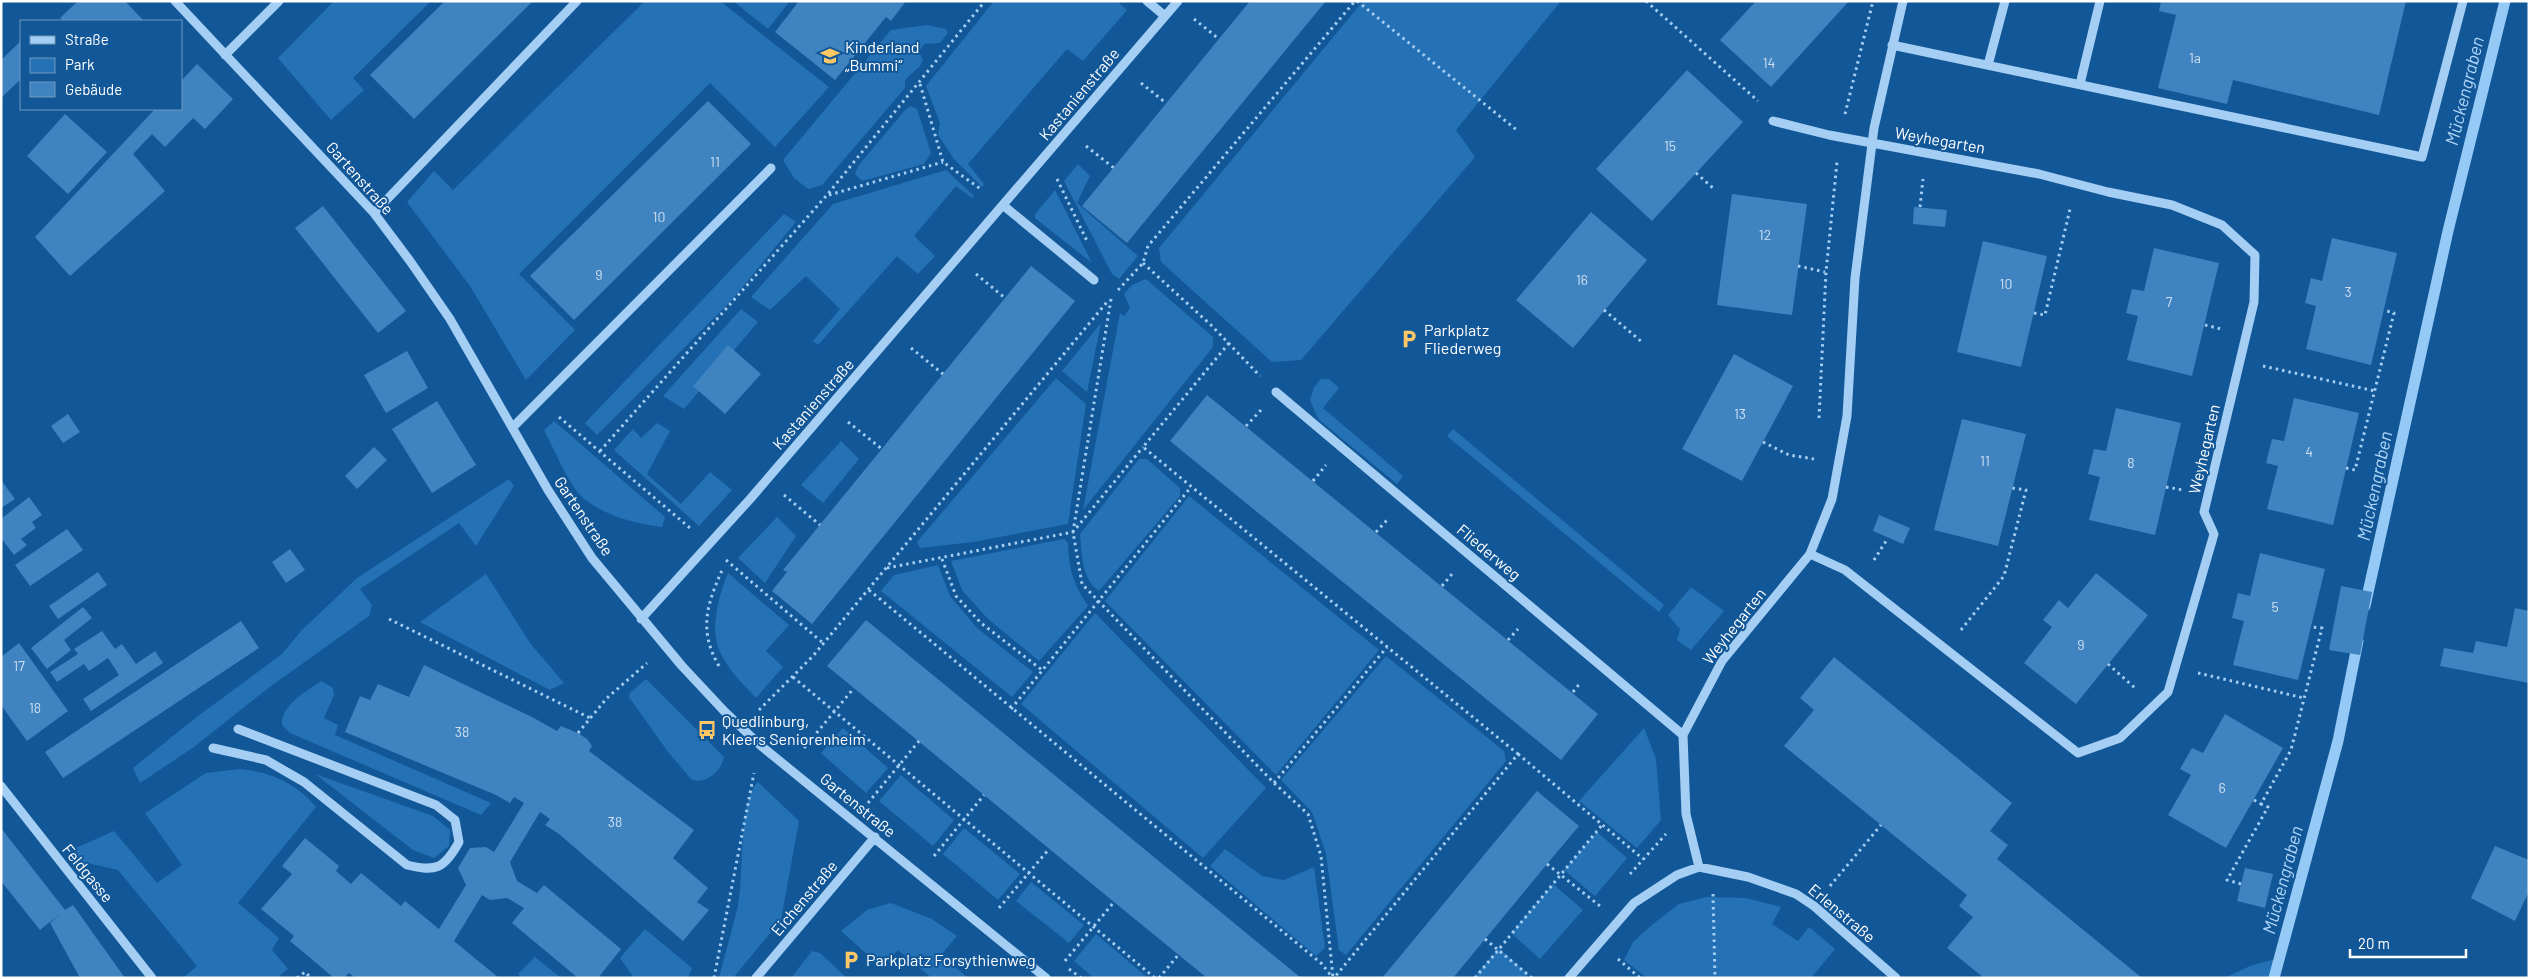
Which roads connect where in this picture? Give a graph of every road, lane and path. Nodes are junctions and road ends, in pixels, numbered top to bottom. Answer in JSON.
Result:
{"nodes":[{"id":1,"x":176,"y":1,"type":"edge"},
{"id":2,"x":279,"y":1,"type":"edge"},
{"id":3,"x":577,"y":1,"type":"edge"},
{"id":4,"x":985,"y":1,"type":"edge"},
{"id":5,"x":1147,"y":1,"type":"edge"},
{"id":6,"x":1178,"y":1,"type":"edge"},
{"id":7,"x":1356,"y":1,"type":"edge"},
{"id":8,"x":1646,"y":1,"type":"edge"},
{"id":9,"x":1872,"y":1,"type":"edge"},
{"id":10,"x":1902,"y":1,"type":"edge"},
{"id":11,"x":2005,"y":1,"type":"edge"},
{"id":12,"x":2100,"y":1,"type":"edge"},
{"id":13,"x":2463,"y":1,"type":"edge"},
{"id":14,"x":1196,"y":12,"type":"dead end"},
{"id":15,"x":1165,"y":16,"type":"junction"},
{"id":16,"x":1219,"y":39,"type":"dead end"},
{"id":17,"x":1892,"y":44,"type":"junction"},
{"id":18,"x":225,"y":55,"type":"junction"},
{"id":19,"x":1988,"y":65,"type":"junction"},
{"id":20,"x":1136,"y":80,"type":"dead end"},
{"id":21,"x":920,"y":84,"type":"junction"},
{"id":22,"x":2080,"y":84,"type":"junction"},
{"id":23,"x":1166,"y":103,"type":"dead end"},
{"id":24,"x":1773,"y":121,"type":"joint"},
{"id":25,"x":1518,"y":131,"type":"dead end"},
{"id":26,"x":1839,"y":137,"type":"junction"},
{"id":27,"x":1082,"y":143,"type":"dead end"},
{"id":28,"x":1872,"y":143,"type":"junction"},
{"id":29,"x":943,"y":162,"type":"junction"},
{"id":30,"x":771,"y":168,"type":"dead end"},
{"id":31,"x":1114,"y":168,"type":"dead end"},
{"id":32,"x":1696,"y":173,"type":"dead end"},
{"id":33,"x":1049,"y":182,"type":"dead end"},
{"id":34,"x":2076,"y":184,"type":"junction"},
{"id":35,"x":1714,"y":188,"type":"dead end"},
{"id":36,"x":827,"y":195,"type":"junction"},
{"id":37,"x":1004,"y":206,"type":"junction"},
{"id":38,"x":374,"y":213,"type":"junction"},
{"id":39,"x":1088,"y":242,"type":"dead end"},
{"id":40,"x":1144,"y":263,"type":"junction"},
{"id":41,"x":1798,"y":266,"type":"dead end"},
{"id":42,"x":981,"y":267,"type":"dead end"},
{"id":43,"x":1826,"y":272,"type":"junction"},
{"id":44,"x":975,"y":274,"type":"junction"},
{"id":45,"x":1856,"y":278,"type":"junction"},
{"id":46,"x":1094,"y":280,"type":"dead end"},
{"id":47,"x":969,"y":281,"type":"dead end"},
{"id":48,"x":1111,"y":297,"type":"junction"},
{"id":49,"x":1005,"y":298,"type":"dead end"},
{"id":50,"x":1604,"y":310,"type":"dead end"},
{"id":51,"x":2384,"y":310,"type":"dead end"},
{"id":52,"x":2034,"y":312,"type":"dead end"},
{"id":53,"x":917,"y":340,"type":"dead end"},
{"id":54,"x":1642,"y":342,"type":"dead end"},
{"id":55,"x":1229,"y":343,"type":"junction"},
{"id":56,"x":911,"y":348,"type":"junction"},
{"id":57,"x":904,"y":355,"type":"dead end"},
{"id":58,"x":2240,"y":361,"type":"junction"},
{"id":59,"x":943,"y":374,"type":"dead end"},
{"id":60,"x":2375,"y":391,"type":"junction"},
{"id":61,"x":1276,"y":392,"type":"joint"},
{"id":62,"x":540,"y":400,"type":"junction"},
{"id":63,"x":1261,"y":409,"type":"dead end"},
{"id":64,"x":854,"y":414,"type":"dead end"},
{"id":65,"x":1819,"y":420,"type":"dead end"},
{"id":66,"x":847,"y":422,"type":"junction"},
{"id":67,"x":1246,"y":426,"type":"dead end"},
{"id":68,"x":513,"y":427,"type":"junction"},
{"id":69,"x":841,"y":429,"type":"dead end"},
{"id":70,"x":1763,"y":442,"type":"dead end"},
{"id":71,"x":1143,"y":447,"type":"junction"},
{"id":72,"x":882,"y":449,"type":"dead end"},
{"id":73,"x":1817,"y":450,"type":"dead end"},
{"id":74,"x":600,"y":451,"type":"junction"},
{"id":75,"x":1817,"y":460,"type":"junction"},
{"id":76,"x":1327,"y":464,"type":"dead end"},
{"id":77,"x":1816,"y":468,"type":"dead end"},
{"id":78,"x":2346,"y":468,"type":"dead end"},
{"id":79,"x":1313,"y":481,"type":"dead end"},
{"id":80,"x":790,"y":487,"type":"dead end"},
{"id":81,"x":1191,"y":487,"type":"junction"},
{"id":82,"x":2012,"y":488,"type":"dead end"},
{"id":83,"x":784,"y":495,"type":"junction"},
{"id":84,"x":778,"y":502,"type":"dead end"},
{"id":85,"x":1390,"y":516,"type":"dead end"},
{"id":86,"x":820,"y":525,"type":"dead end"},
{"id":87,"x":1073,"y":532,"type":"junction"},
{"id":88,"x":1376,"y":532,"type":"dead end"},
{"id":89,"x":709,"y":544,"type":"junction"},
{"id":90,"x":733,"y":553,"type":"dead end"},
{"id":91,"x":1810,"y":554,"type":"junction"},
{"id":92,"x":942,"y":558,"type":"junction"},
{"id":93,"x":727,"y":560,"type":"junction"},
{"id":94,"x":886,"y":568,"type":"junction"},
{"id":95,"x":1456,"y":570,"type":"dead end"},
{"id":96,"x":1442,"y":586,"type":"dead end"},
{"id":97,"x":868,"y":590,"type":"junction"},
{"id":98,"x":1098,"y":601,"type":"junction"},
{"id":99,"x":390,"y":619,"type":"dead end"},
{"id":100,"x":641,"y":619,"type":"junction"},
{"id":101,"x":1522,"y":625,"type":"dead end"},
{"id":102,"x":2311,"y":627,"type":"dead end"},
{"id":103,"x":1508,"y":640,"type":"dead end"},
{"id":104,"x":823,"y":643,"type":"junction"},
{"id":105,"x":666,"y":647,"type":"junction"},
{"id":106,"x":1387,"y":647,"type":"junction"},
{"id":107,"x":1946,"y":648,"type":"junction"},
{"id":108,"x":2108,"y":664,"type":"dead end"},
{"id":109,"x":2176,"y":667,"type":"junction"},
{"id":110,"x":720,"y":668,"type":"dead end"},
{"id":111,"x":1042,"y":670,"type":"junction"},
{"id":112,"x":793,"y":677,"type":"junction"},
{"id":113,"x":1585,"y":677,"type":"dead end"},
{"id":114,"x":854,"y":688,"type":"dead end"},
{"id":115,"x":1573,"y":692,"type":"dead end"},
{"id":116,"x":2304,"y":698,"type":"junction"},
{"id":117,"x":2155,"y":705,"type":"junction"},
{"id":118,"x":753,"y":707,"type":"dead end"},
{"id":119,"x":1011,"y":710,"type":"junction"},
{"id":120,"x":835,"y":712,"type":"junction"},
{"id":121,"x":590,"y":718,"type":"junction"},
{"id":122,"x":238,"y":729,"type":"dead end"},
{"id":123,"x":578,"y":733,"type":"dead end"},
{"id":124,"x":1683,"y":734,"type":"junction"},
{"id":125,"x":919,"y":741,"type":"dead end"},
{"id":126,"x":760,"y":745,"type":"junction"},
{"id":127,"x":213,"y":748,"type":"dead end"},
{"id":128,"x":1518,"y":754,"type":"junction"},
{"id":129,"x":809,"y":756,"type":"dead end"},
{"id":130,"x":898,"y":766,"type":"junction"},
{"id":131,"x":1274,"y":783,"type":"junction"},
{"id":132,"x":1,"y":786,"type":"edge"},
{"id":133,"x":984,"y":795,"type":"dead end"},
{"id":134,"x":859,"y":799,"type":"dead end"},
{"id":135,"x":2254,"y":800,"type":"dead end"},
{"id":136,"x":2260,"y":804,"type":"junction"},
{"id":137,"x":963,"y":820,"type":"junction"},
{"id":138,"x":1602,"y":825,"type":"junction"},
{"id":139,"x":1881,"y":826,"type":"dead end"},
{"id":140,"x":875,"y":837,"type":"junction"},
{"id":141,"x":1049,"y":849,"type":"dead end"},
{"id":142,"x":1643,"y":859,"type":"dead end"},
{"id":143,"x":939,"y":864,"type":"dead end"},
{"id":144,"x":1547,"y":864,"type":"dead end"},
{"id":145,"x":1699,"y":868,"type":"junction"},
{"id":146,"x":1712,"y":869,"type":"junction"},
{"id":147,"x":1028,"y":873,"type":"junction"},
{"id":148,"x":1561,"y":874,"type":"junction"},
{"id":149,"x":2241,"y":884,"type":"dead end"},
{"id":150,"x":1114,"y":902,"type":"dead end"},
{"id":151,"x":1814,"y":906,"type":"junction"},
{"id":152,"x":1602,"y":908,"type":"dead end"},
{"id":153,"x":997,"y":910,"type":"dead end"},
{"id":154,"x":1093,"y":927,"type":"junction"},
{"id":155,"x":1484,"y":939,"type":"dead end"},
{"id":156,"x":1498,"y":950,"type":"junction"},
{"id":157,"x":1179,"y":954,"type":"dead end"},
{"id":158,"x":152,"y":978,"type":"edge"},
{"id":159,"x":297,"y":978,"type":"edge"},
{"id":160,"x":311,"y":978,"type":"edge"},
{"id":161,"x":714,"y":978,"type":"edge"},
{"id":162,"x":756,"y":978,"type":"edge"},
{"id":163,"x":1046,"y":978,"type":"edge"},
{"id":164,"x":1080,"y":978,"type":"edge"},
{"id":165,"x":1155,"y":978,"type":"edge"},
{"id":166,"x":1160,"y":978,"type":"edge"},
{"id":167,"x":1333,"y":978,"type":"edge"},
{"id":168,"x":1475,"y":978,"type":"edge"},
{"id":169,"x":1532,"y":978,"type":"edge"},
{"id":170,"x":1569,"y":978,"type":"edge"},
{"id":171,"x":1715,"y":978,"type":"edge"},
{"id":172,"x":1896,"y":978,"type":"edge"}],
"edges":[{"from":1,"to":18,"type":"street","name":"Gartenstraße"},
{"from":2,"to":18,"type":"street"},
{"from":3,"to":38,"type":"street"},
{"from":4,"to":21,"type":"path"},
{"from":5,"to":15,"type":"street"},
{"from":6,"to":15,"type":"street","name":"Kastanienstraße"},
{"from":7,"to":25,"type":"path"},
{"from":7,"to":40,"type":"path"},
{"from":8,"to":24,"type":"path"},
{"from":9,"to":26,"type":"path"},
{"from":10,"to":17,"type":"street","name":"Weyhegarten"},
{"from":11,"to":19,"type":"street"},
{"from":12,"to":22,"type":"street"},
{"from":13,"to":22,"type":"street"},
{"from":14,"to":16,"type":"path"},
{"from":15,"to":37,"type":"street","name":"Kastanienstraße"},
{"from":17,"to":19,"type":"street"},
{"from":17,"to":28,"type":"street","name":"Weyhegarten"},
{"from":18,"to":38,"type":"street","name":"Gartenstraße"},
{"from":19,"to":22,"type":"street"},
{"from":20,"to":23,"type":"path"},
{"from":21,"to":29,"type":"path"},
{"from":21,"to":36,"type":"path"},
{"from":24,"to":26,"type":"street","name":"Weyhegarten"},
{"from":26,"to":28,"type":"street","name":"Weyhegarten"},
{"from":26,"to":43,"type":"path"},
{"from":27,"to":31,"type":"path"},
{"from":28,"to":34,"type":"street","name":"Weyhegarten"},
{"from":28,"to":45,"type":"street","name":"Weyhegarten"},
{"from":29,"to":36,"type":"path"},
{"from":29,"to":37,"type":"path"},
{"from":30,"to":62,"type":"street"},
{"from":32,"to":35,"type":"path"},
{"from":33,"to":39,"type":"path"},
{"from":34,"to":52,"type":"path"},
{"from":34,"to":58,"type":"street","name":"Weyhegarten"},
{"from":36,"to":74,"type":"path"},
{"from":37,"to":46,"type":"street"},
{"from":37,"to":89,"type":"street","name":"Kastanienstraße"},
{"from":38,"to":68,"type":"street","name":"Gartenstraße"},
{"from":40,"to":48,"type":"path"},
{"from":40,"to":55,"type":"path"},
{"from":41,"to":43,"type":"path"},
{"from":42,"to":44,"type":"path"},
{"from":43,"to":45,"type":"path"},
{"from":43,"to":65,"type":"path"},
{"from":44,"to":47,"type":"path"},
{"from":44,"to":49,"type":"path"},
{"from":45,"to":91,"type":"street","name":"Weyhegarten"},
{"from":48,"to":87,"type":"path"},
{"from":48,"to":94,"type":"path"},
{"from":50,"to":54,"type":"path"},
{"from":51,"to":60,"type":"path"},
{"from":53,"to":56,"type":"path"},
{"from":55,"to":61,"type":"path"},
{"from":55,"to":71,"type":"path"},
{"from":56,"to":57,"type":"path"},
{"from":56,"to":59,"type":"path"},
{"from":58,"to":60,"type":"path"},
{"from":58,"to":109,"type":"street","name":"Weyhegarten"},
{"from":60,"to":78,"type":"path"},
{"from":61,"to":124,"type":"street","name":"Fliederweg"},
{"from":62,"to":68,"type":"street"},
{"from":62,"to":74,"type":"path"},
{"from":63,"to":67,"type":"path"},
{"from":64,"to":66,"type":"path"},
{"from":66,"to":69,"type":"path"},
{"from":66,"to":72,"type":"path"},
{"from":68,"to":100,"type":"street","name":"Gartenstraße"},
{"from":70,"to":75,"type":"path"},
{"from":71,"to":81,"type":"path"},
{"from":71,"to":87,"type":"path"},
{"from":73,"to":75,"type":"path"},
{"from":74,"to":89,"type":"path"},
{"from":75,"to":77,"type":"path"},
{"from":76,"to":79,"type":"path"},
{"from":80,"to":83,"type":"path"},
{"from":81,"to":98,"type":"path"},
{"from":81,"to":106,"type":"path"},
{"from":82,"to":107,"type":"path"},
{"from":83,"to":84,"type":"path"},
{"from":83,"to":86,"type":"path"},
{"from":85,"to":88,"type":"path"},
{"from":87,"to":92,"type":"path"},
{"from":87,"to":98,"type":"path"},
{"from":89,"to":93,"type":"path"},
{"from":89,"to":100,"type":"street","name":"Kastanienstraße"},
{"from":90,"to":93,"type":"path"},
{"from":91,"to":107,"type":"street","name":"Weyhegarten"},
{"from":91,"to":124,"type":"street","name":"Weyhegarten"},
{"from":92,"to":94,"type":"path"},
{"from":92,"to":111,"type":"path"},
{"from":93,"to":104,"type":"path"},
{"from":93,"to":110,"type":"path"},
{"from":94,"to":97,"type":"path"},
{"from":95,"to":96,"type":"path"},
{"from":97,"to":104,"type":"path"},
{"from":97,"to":119,"type":"path"},
{"from":98,"to":111,"type":"path"},
{"from":98,"to":131,"type":"path"},
{"from":99,"to":121,"type":"path"},
{"from":100,"to":105,"type":"street","name":"Gartenstraße"},
{"from":101,"to":103,"type":"path"},
{"from":102,"to":116,"type":"path"},
{"from":104,"to":112,"type":"path"},
{"from":105,"to":121,"type":"path"},
{"from":105,"to":126,"type":"street","name":"Gartenstraße"},
{"from":106,"to":128,"type":"path"},
{"from":106,"to":131,"type":"path"},
{"from":107,"to":117,"type":"street","name":"Weyhegarten"},
{"from":108,"to":117,"type":"path"},
{"from":109,"to":116,"type":"path"},
{"from":109,"to":117,"type":"street","name":"Weyhegarten"},
{"from":111,"to":119,"type":"path"},
{"from":112,"to":118,"type":"path"},
{"from":112,"to":120,"type":"path"},
{"from":113,"to":115,"type":"path"},
{"from":114,"to":120,"type":"path"},
{"from":116,"to":136,"type":"path"},
{"from":119,"to":167,"type":"path"},
{"from":120,"to":129,"type":"path"},
{"from":120,"to":130,"type":"path"},
{"from":121,"to":123,"type":"path"},
{"from":122,"to":127,"type":"street"},
{"from":124,"to":145,"type":"street"},
{"from":125,"to":130,"type":"path"},
{"from":126,"to":140,"type":"street","name":"Gartenstraße"},
{"from":126,"to":161,"type":"path"},
{"from":128,"to":138,"type":"path"},
{"from":128,"to":167,"type":"path"},
{"from":130,"to":134,"type":"path"},
{"from":130,"to":137,"type":"path"},
{"from":131,"to":167,"type":"path"},
{"from":132,"to":158,"type":"street","name":"Feldgasse"},
{"from":133,"to":137,"type":"path"},
{"from":135,"to":136,"type":"path"},
{"from":136,"to":149,"type":"path"},
{"from":137,"to":143,"type":"path"},
{"from":137,"to":147,"type":"path"},
{"from":138,"to":142,"type":"path"},
{"from":138,"to":148,"type":"path"},
{"from":139,"to":151,"type":"path"},
{"from":140,"to":162,"type":"street","name":"Eichenstraße"},
{"from":140,"to":163,"type":"street","name":"Gartenstraße"},
{"from":141,"to":147,"type":"path"},
{"from":144,"to":148,"type":"path"},
{"from":145,"to":146,"type":"street","name":"Erlenstraße"},
{"from":145,"to":170,"type":"street","name":"Erlenstraße"},
{"from":146,"to":151,"type":"street","name":"Erlenstraße"},
{"from":146,"to":171,"type":"path"},
{"from":147,"to":153,"type":"path"},
{"from":147,"to":154,"type":"path"},
{"from":148,"to":152,"type":"path"},
{"from":148,"to":156,"type":"path"},
{"from":150,"to":154,"type":"path"},
{"from":151,"to":172,"type":"street","name":"Erlenstraße"},
{"from":154,"to":164,"type":"path"},
{"from":154,"to":165,"type":"path"},
{"from":155,"to":156,"type":"path"},
{"from":156,"to":168,"type":"path"},
{"from":156,"to":169,"type":"path"},
{"from":157,"to":166,"type":"path"},
{"from":159,"to":160,"type":"path"}]}
